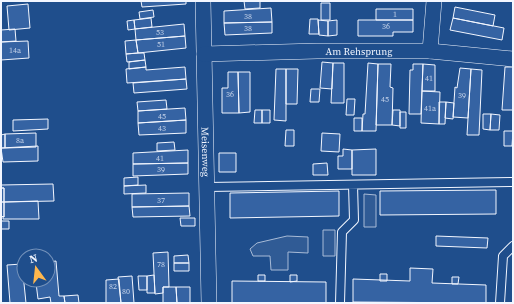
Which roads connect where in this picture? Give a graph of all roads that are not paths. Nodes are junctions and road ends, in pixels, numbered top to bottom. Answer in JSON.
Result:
{"nodes":[{"id":1,"x":203,"y":1,"type":"edge"},
{"id":2,"x":434,"y":1,"type":"edge"},
{"id":3,"x":430,"y":51,"type":"junction"},
{"id":4,"x":204,"y":54,"type":"junction"},
{"id":5,"x":513,"y":59,"type":"edge"},
{"id":6,"x":513,"y":182,"type":"edge"},
{"id":7,"x":353,"y":185,"type":"junction"},
{"id":8,"x":208,"y":187,"type":"junction"},
{"id":9,"x":513,"y":246,"type":"edge"},
{"id":10,"x":209,"y":303,"type":"edge"},
{"id":11,"x":340,"y":303,"type":"edge"},
{"id":12,"x":500,"y":303,"type":"edge"}],
"edges":[{"from":1,"to":4,"type":"street","name":"Meisenweg"},
{"from":2,"to":3,"type":"street"},
{"from":3,"to":4,"type":"street","name":"Am Rehsprung"},
{"from":3,"to":5,"type":"street","name":"Am Rehsprung"},
{"from":4,"to":8,"type":"street","name":"Meisenweg"},
{"from":6,"to":7,"type":"lane"},
{"from":7,"to":8,"type":"lane"},
{"from":7,"to":11,"type":"lane"},
{"from":8,"to":10,"type":"street","name":"Meisenweg"},
{"from":9,"to":12,"type":"lane"}]}
